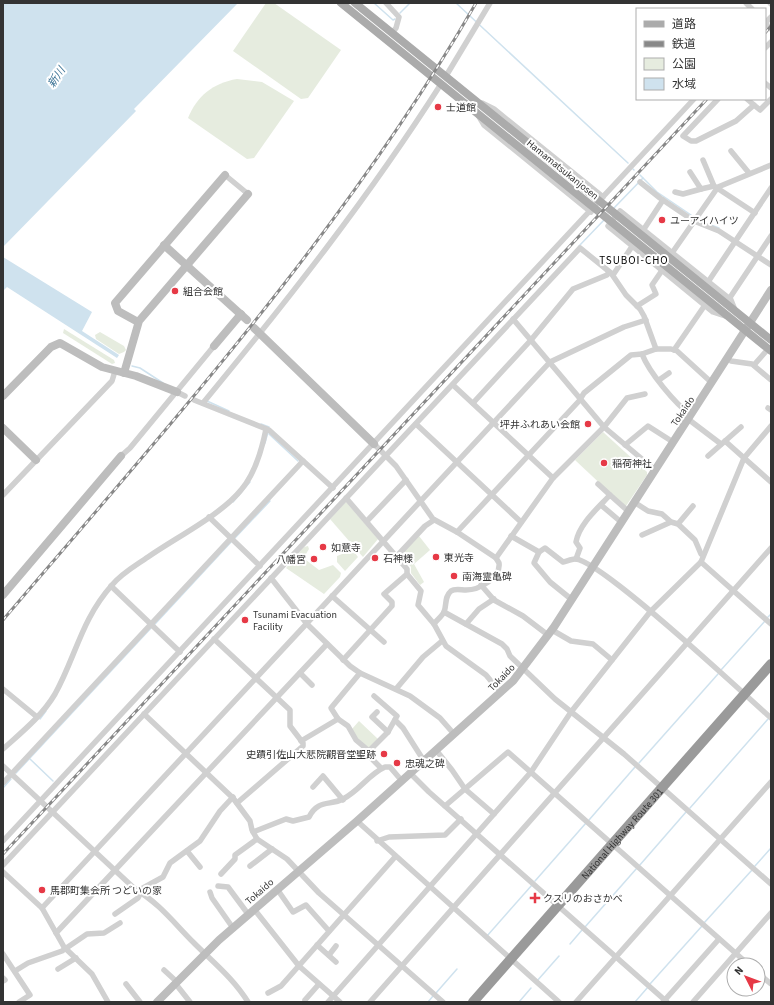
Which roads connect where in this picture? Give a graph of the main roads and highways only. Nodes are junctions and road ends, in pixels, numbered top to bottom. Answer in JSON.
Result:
{"nodes":[{"id":1,"x":341,"y":3,"type":"edge"},
{"id":2,"x":355,"y":3,"type":"edge"},
{"id":3,"x":394,"y":38,"type":"junction"},
{"id":4,"x":543,"y":161,"type":"junction"},
{"id":5,"x":748,"y":327,"type":"junction"},
{"id":6,"x":771,"y":340,"type":"edge"},
{"id":7,"x":769,"y":350,"type":"edge"},
{"id":8,"x":771,"y":664,"type":"edge"},
{"id":9,"x":473,"y":1002,"type":"edge"}],
"edges":[{"from":1,"to":3,"type":"main road","name":"Hamamatsukanjosen"},
{"from":2,"to":3,"type":"main road","name":"Hamamatsukanjosen"},
{"from":3,"to":4,"type":"main road","name":"Hamamatsukanjosen"},
{"from":3,"to":4,"type":"main road","name":"Hamamatsukanjosen"},
{"from":4,"to":5,"type":"main road","name":"Hamamatsukanjosen"},
{"from":5,"to":6,"type":"main road","name":"Hamamatsukanjosen"},
{"from":5,"to":7,"type":"main road","name":"Hamamatsukanjosen"},
{"from":8,"to":9,"type":"highway","name":"National Highway Route 301"}]}
